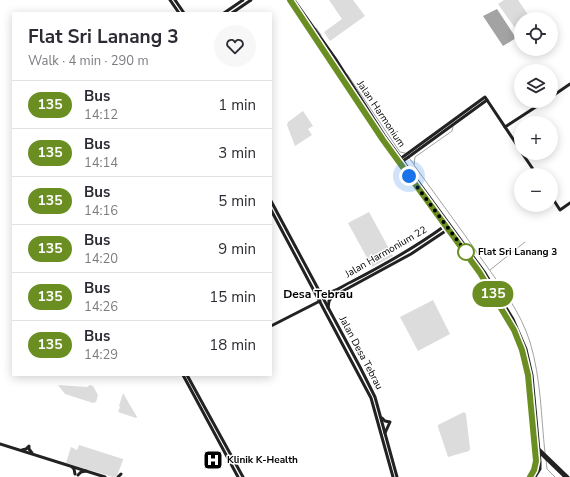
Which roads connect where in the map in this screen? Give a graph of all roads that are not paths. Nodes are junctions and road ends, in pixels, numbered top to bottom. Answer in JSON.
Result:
{"nodes":[{"id":1,"x":170,"y":0,"type":"edge"},
{"id":2,"x":175,"y":0,"type":"edge"},
{"id":3,"x":243,"y":0,"type":"edge"},
{"id":4,"x":251,"y":0,"type":"edge"},
{"id":5,"x":290,"y":0,"type":"edge"},
{"id":6,"x":294,"y":0,"type":"edge"},
{"id":7,"x":178,"y":12,"type":"edge"},
{"id":8,"x":183,"y":12,"type":"edge"},
{"id":9,"x":225,"y":12,"type":"edge"},
{"id":10,"x":233,"y":12,"type":"edge"},
{"id":11,"x":570,"y":84,"type":"edge"},
{"id":12,"x":558,"y":92,"type":"edge"},
{"id":13,"x":534,"y":108,"type":"edge"},
{"id":14,"x":505,"y":127,"type":"junction"},
{"id":15,"x":514,"y":140,"type":"edge"},
{"id":16,"x":401,"y":160,"type":"junction"},
{"id":17,"x":272,"y":203,"type":"edge"},
{"id":18,"x":570,"y":204,"type":"edge"},
{"id":19,"x":558,"y":207,"type":"edge"},
{"id":20,"x":272,"y":212,"type":"edge"},
{"id":21,"x":441,"y":219,"type":"junction"},
{"id":22,"x":448,"y":226,"type":"junction"},
{"id":23,"x":439,"y":233,"type":"junction"},
{"id":24,"x":454,"y":237,"type":"junction"},
{"id":25,"x":318,"y":289,"type":"junction"},
{"id":26,"x":330,"y":293,"type":"junction"},
{"id":27,"x":332,"y":297,"type":"junction"},
{"id":28,"x":320,"y":300,"type":"junction"},
{"id":29,"x":328,"y":308,"type":"junction"},
{"id":30,"x":272,"y":325,"type":"edge"},
{"id":31,"x":184,"y":376,"type":"edge"},
{"id":32,"x":188,"y":376,"type":"edge"},
{"id":33,"x":207,"y":415,"type":"junction"},
{"id":34,"x":380,"y":417,"type":"junction"},
{"id":35,"x":385,"y":434,"type":"junction"},
{"id":36,"x":0,"y":444,"type":"edge"},
{"id":37,"x":537,"y":449,"type":"junction"},
{"id":38,"x":20,"y":450,"type":"junction"},
{"id":39,"x":33,"y":454,"type":"junction"},
{"id":40,"x":546,"y":456,"type":"junction"},
{"id":41,"x":68,"y":465,"type":"junction"},
{"id":42,"x":90,"y":472,"type":"junction"},
{"id":43,"x":106,"y":477,"type":"edge"},
{"id":44,"x":118,"y":477,"type":"edge"},
{"id":45,"x":122,"y":477,"type":"edge"},
{"id":46,"x":238,"y":477,"type":"edge"},
{"id":47,"x":242,"y":477,"type":"edge"},
{"id":48,"x":393,"y":477,"type":"edge"},
{"id":49,"x":397,"y":477,"type":"edge"},
{"id":50,"x":530,"y":477,"type":"edge"},
{"id":51,"x":536,"y":477,"type":"edge"},
{"id":52,"x":565,"y":477,"type":"edge"},
{"id":53,"x":568,"y":477,"type":"edge"}],
"edges":[{"from":1,"to":7,"type":"main road"},
{"from":2,"to":8,"type":"main road"},
{"from":3,"to":9,"type":"main road"},
{"from":4,"to":10,"type":"main road"},
{"from":5,"to":16,"type":"main road","name":"Jalan Harmonium"},
{"from":6,"to":16,"type":"main road","name":"Jalan Harmonium"},
{"from":11,"to":12,"type":"main road"},
{"from":13,"to":14,"type":"main road"},
{"from":14,"to":15,"type":"main road"},
{"from":14,"to":16,"type":"main road"},
{"from":16,"to":21,"type":"main road","name":"Jalan Harmonium"},
{"from":16,"to":22,"type":"main road","name":"Jalan Harmonium"},
{"from":17,"to":25,"type":"main road","name":"Jalan Desa Tebrau"},
{"from":18,"to":19,"type":"main road"},
{"from":20,"to":28,"type":"main road","name":"Jalan Desa Tebrau"},
{"from":21,"to":22,"type":"main road","name":"Jalan Harmonium"},
{"from":21,"to":23,"type":"main road"},
{"from":22,"to":23,"type":"main road","name":"Jalan Harmonium 22"},
{"from":22,"to":24,"type":"main road","name":"Jalan Harmonium"},
{"from":22,"to":37,"type":"main road","name":"Jalan Harmonium"},
{"from":23,"to":24,"type":"main road"},
{"from":23,"to":26,"type":"main road","name":"Jalan Harmonium 22"},
{"from":23,"to":27,"type":"main road","name":"Jalan Harmonium 22"},
{"from":24,"to":37,"type":"main road","name":"Jalan Harmonium"},
{"from":25,"to":26,"type":"main road"},
{"from":25,"to":29,"type":"main road","name":"Jalan Desa Tebrau"},
{"from":26,"to":27,"type":"main road"},
{"from":27,"to":29,"type":"main road"},
{"from":28,"to":30,"type":"main road"},
{"from":28,"to":48,"type":"main road","name":"Jalan Desa Tebrau"},
{"from":29,"to":34,"type":"main road","name":"Jalan Desa Tebrau"},
{"from":31,"to":33,"type":"main road"},
{"from":32,"to":33,"type":"main road"},
{"from":33,"to":46,"type":"main road"},
{"from":33,"to":47,"type":"main road"},
{"from":34,"to":35,"type":"main road","name":"Jalan Desa Tebrau"},
{"from":34,"to":35,"type":"main road"},
{"from":35,"to":49,"type":"main road","name":"Jalan Desa Tebrau"},
{"from":36,"to":38,"type":"main road"},
{"from":37,"to":40,"type":"main road"},
{"from":37,"to":50,"type":"main road","name":"Jalan Harmonium"},
{"from":37,"to":51,"type":"main road","name":"Jalan Harmonium"},
{"from":38,"to":39,"type":"main road"},
{"from":38,"to":39,"type":"main road"},
{"from":39,"to":41,"type":"main road"},
{"from":40,"to":52,"type":"main road"},
{"from":40,"to":53,"type":"main road"},
{"from":41,"to":42,"type":"main road"},
{"from":41,"to":42,"type":"main road"},
{"from":42,"to":43,"type":"main road"},
{"from":44,"to":45,"type":"main road"}]}
